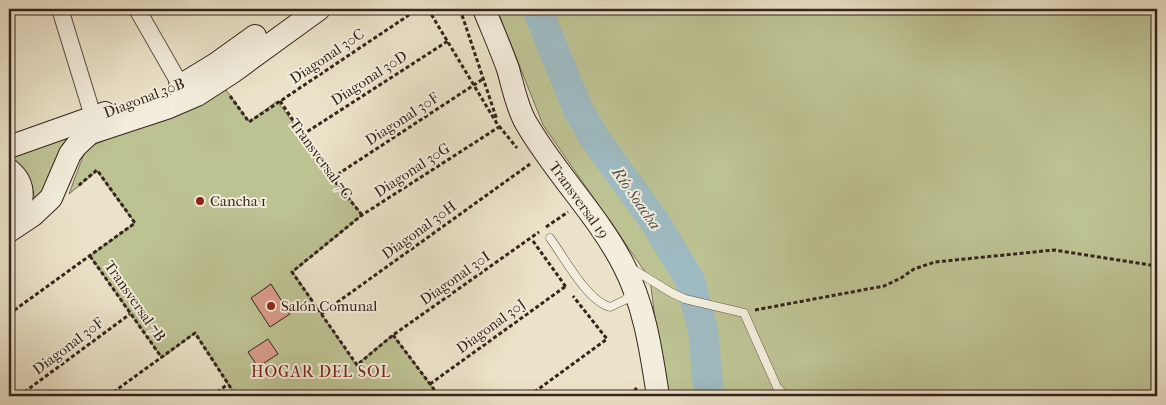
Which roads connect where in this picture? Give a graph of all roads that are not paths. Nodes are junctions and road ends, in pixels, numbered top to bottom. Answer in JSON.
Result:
{"nodes":[{"id":1,"x":60,"y":9,"type":"edge"},
{"id":2,"x":137,"y":9,"type":"edge"},
{"id":3,"x":292,"y":9,"type":"edge"},
{"id":4,"x":319,"y":9,"type":"edge"},
{"id":5,"x":484,"y":9,"type":"edge"},
{"id":6,"x":181,"y":86,"type":"junction"},
{"id":7,"x":96,"y":124,"type":"junction"},
{"id":8,"x":9,"y":147,"type":"edge"},
{"id":9,"x":9,"y":170,"type":"edge"},
{"id":10,"x":9,"y":231,"type":"edge"},
{"id":11,"x":550,"y":238,"type":"dead end"},
{"id":12,"x":623,"y":263,"type":"junction"},
{"id":13,"x":635,"y":290,"type":"junction"},
{"id":14,"x":658,"y":396,"type":"edge"},
{"id":15,"x":785,"y":396,"type":"edge"}],
"edges":[{"from":1,"to":7,"type":"street"},
{"from":2,"to":6,"type":"street"},
{"from":3,"to":6,"type":"main road","name":"Diagonal 30B"},
{"from":4,"to":7,"type":"main road","name":"Diagonal 30B"},
{"from":5,"to":12,"type":"main road","name":"Transversal 19"},
{"from":6,"to":7,"type":"main road","name":"Diagonal 30B"},
{"from":7,"to":8,"type":"main road","name":"Diagonal 30B"},
{"from":7,"to":10,"type":"main road"},
{"from":9,"to":10,"type":"main road"},
{"from":11,"to":13,"type":"lane"},
{"from":12,"to":13,"type":"main road","name":"Transversal 19"},
{"from":12,"to":15,"type":"lane"},
{"from":13,"to":14,"type":"main road","name":"Transversal 19"}]}
